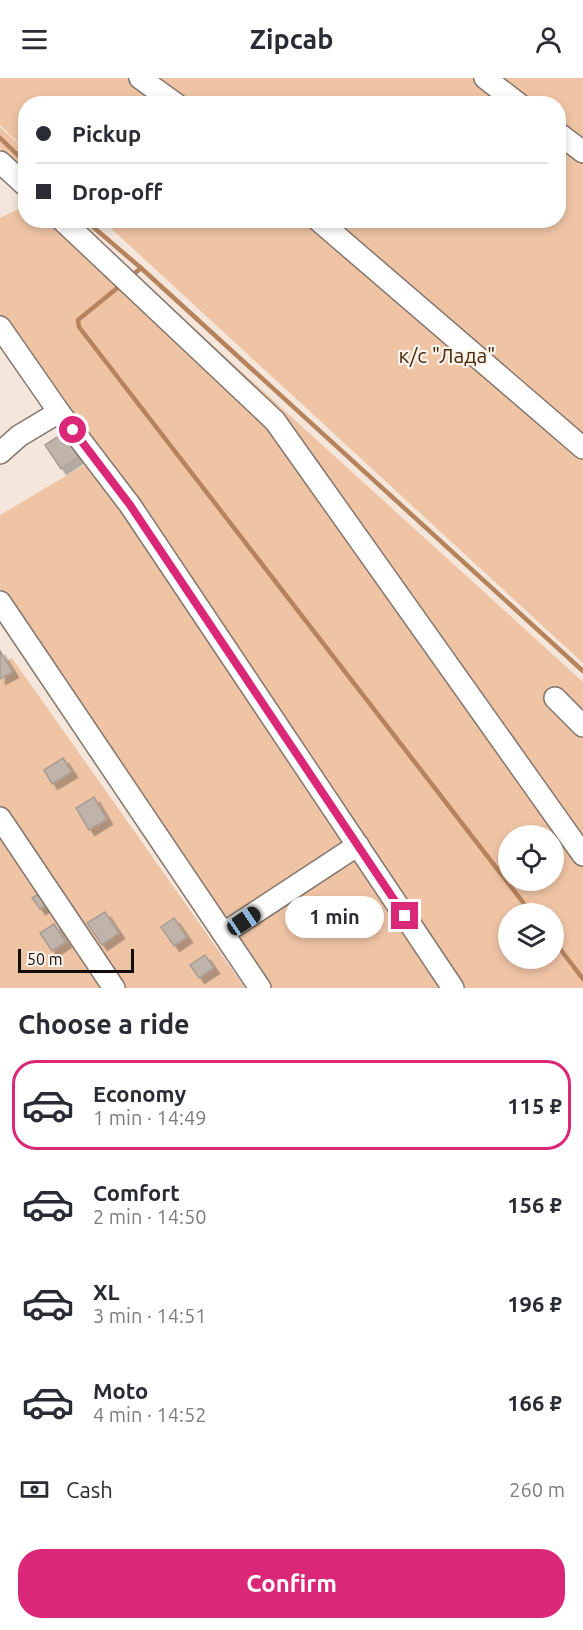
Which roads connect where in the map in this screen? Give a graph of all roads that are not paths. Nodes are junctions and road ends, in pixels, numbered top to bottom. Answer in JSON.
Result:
{"nodes":[{"id":1,"x":140,"y":78,"type":"edge"},
{"id":2,"x":485,"y":78,"type":"edge"},
{"id":3,"x":165,"y":96,"type":"edge"},
{"id":4,"x":509,"y":96,"type":"edge"},
{"id":5,"x":566,"y":139,"type":"edge"},
{"id":6,"x":583,"y":152,"type":"edge"},
{"id":7,"x":0,"y":162,"type":"edge"},
{"id":8,"x":18,"y":179,"type":"edge"},
{"id":9,"x":71,"y":228,"type":"edge"},
{"id":10,"x":327,"y":228,"type":"edge"},
{"id":11,"x":0,"y":327,"type":"edge"},
{"id":12,"x":59,"y":412,"type":"junction"},
{"id":13,"x":583,"y":448,"type":"edge"},
{"id":14,"x":0,"y":453,"type":"edge"},
{"id":15,"x":0,"y":602,"type":"edge"},
{"id":16,"x":555,"y":699,"type":"dead end"},
{"id":17,"x":583,"y":726,"type":"edge"},
{"id":18,"x":0,"y":818,"type":"edge"},
{"id":19,"x":358,"y":844,"type":"junction"},
{"id":20,"x":583,"y":855,"type":"edge"},
{"id":21,"x":224,"y":933,"type":"junction"},
{"id":22,"x":114,"y":988,"type":"edge"},
{"id":23,"x":260,"y":988,"type":"edge"},
{"id":24,"x":453,"y":988,"type":"edge"}],
"edges":[{"from":1,"to":3,"type":"lane"},
{"from":2,"to":4,"type":"lane"},
{"from":5,"to":6,"type":"lane"},
{"from":7,"to":8,"type":"lane"},
{"from":9,"to":20,"type":"lane"},
{"from":10,"to":13,"type":"lane"},
{"from":11,"to":12,"type":"lane"},
{"from":12,"to":14,"type":"lane"},
{"from":12,"to":19,"type":"lane"},
{"from":15,"to":21,"type":"lane"},
{"from":16,"to":17,"type":"lane"},
{"from":18,"to":22,"type":"lane"},
{"from":19,"to":21,"type":"lane"},
{"from":19,"to":24,"type":"lane"},
{"from":21,"to":23,"type":"lane"}]}
